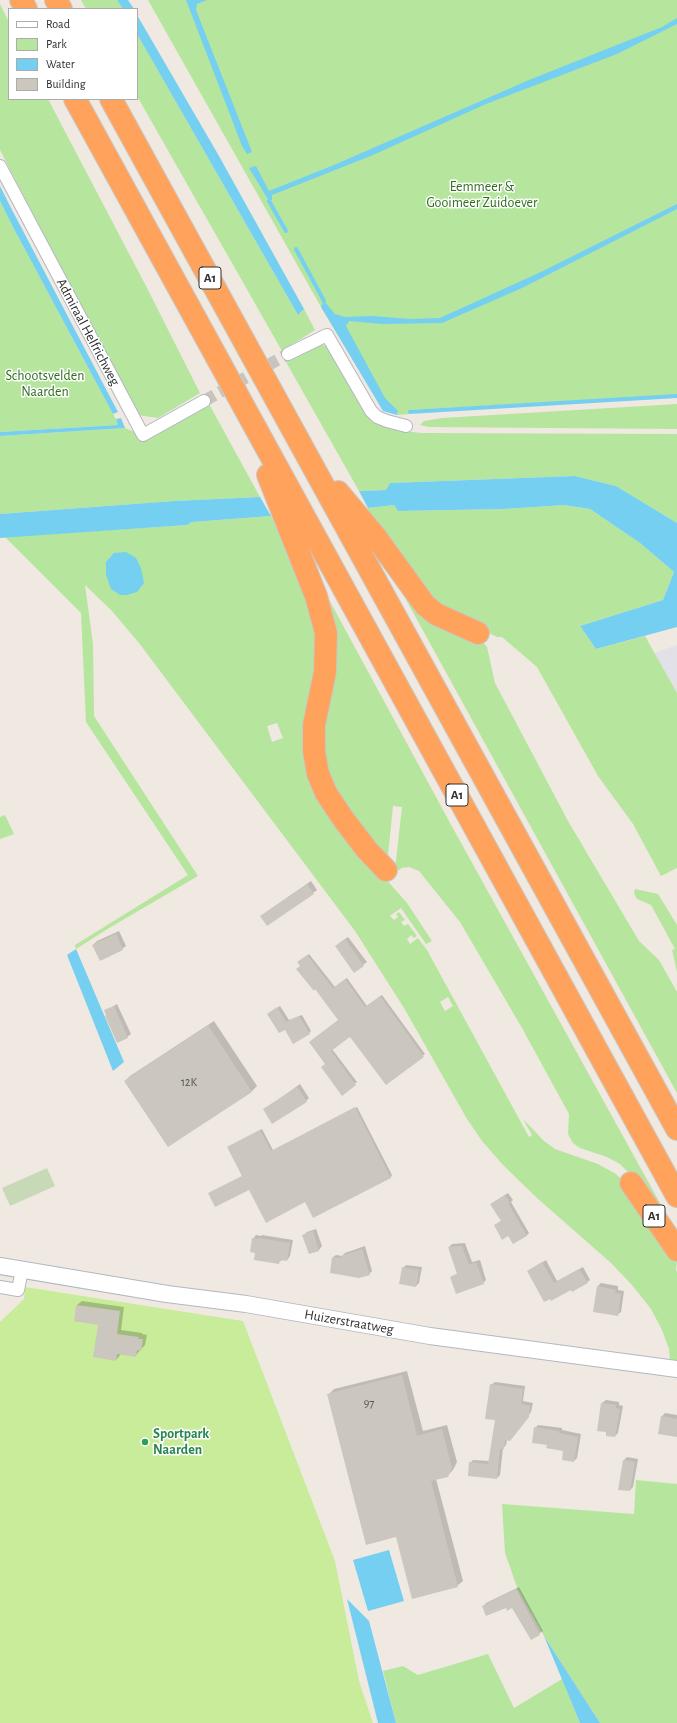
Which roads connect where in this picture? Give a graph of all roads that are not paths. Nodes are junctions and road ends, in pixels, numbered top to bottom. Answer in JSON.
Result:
{"nodes":[{"id":1,"x":76,"y":100,"type":"edge"},
{"id":2,"x":112,"y":100,"type":"edge"},
{"id":3,"x":0,"y":166,"type":"edge"},
{"id":4,"x":288,"y":354,"type":"tunnel mouth"},
{"id":5,"x":237,"y":393,"type":"junction"},
{"id":6,"x":204,"y":401,"type":"tunnel mouth"},
{"id":7,"x":406,"y":426,"type":"dead end"},
{"id":8,"x":308,"y":457,"type":"junction"},
{"id":9,"x":478,"y":633,"type":"dead end"},
{"id":10,"x":386,"y":870,"type":"dead end"},
{"id":11,"x":677,"y":1129,"type":"edge"},
{"id":12,"x":631,"y":1183,"type":"dead end"},
{"id":13,"x":677,"y":1196,"type":"edge"},
{"id":14,"x":677,"y":1250,"type":"edge"},
{"id":15,"x":0,"y":1266,"type":"edge"},
{"id":16,"x":22,"y":1270,"type":"junction"},
{"id":17,"x":0,"y":1287,"type":"edge"},
{"id":18,"x":677,"y":1369,"type":"edge"}],
"edges":[{"from":1,"to":5,"type":"highway","number":"A1"},
{"from":2,"to":8,"type":"highway","number":"A1"},
{"from":3,"to":6,"type":"street","name":"Admiraal Helfrichweg"},
{"from":4,"to":7,"type":"street"},
{"from":5,"to":10,"type":"highway","number":"A1"},
{"from":5,"to":13,"type":"highway","number":"A1"},
{"from":8,"to":9,"type":"highway","number":"A1"},
{"from":8,"to":11,"type":"highway","number":"A1"},
{"from":12,"to":14,"type":"highway","number":"A1"},
{"from":15,"to":16,"type":"street","name":"Huizerstraatweg"},
{"from":16,"to":17,"type":"street"},
{"from":16,"to":18,"type":"street","name":"Huizerstraatweg"}]}
